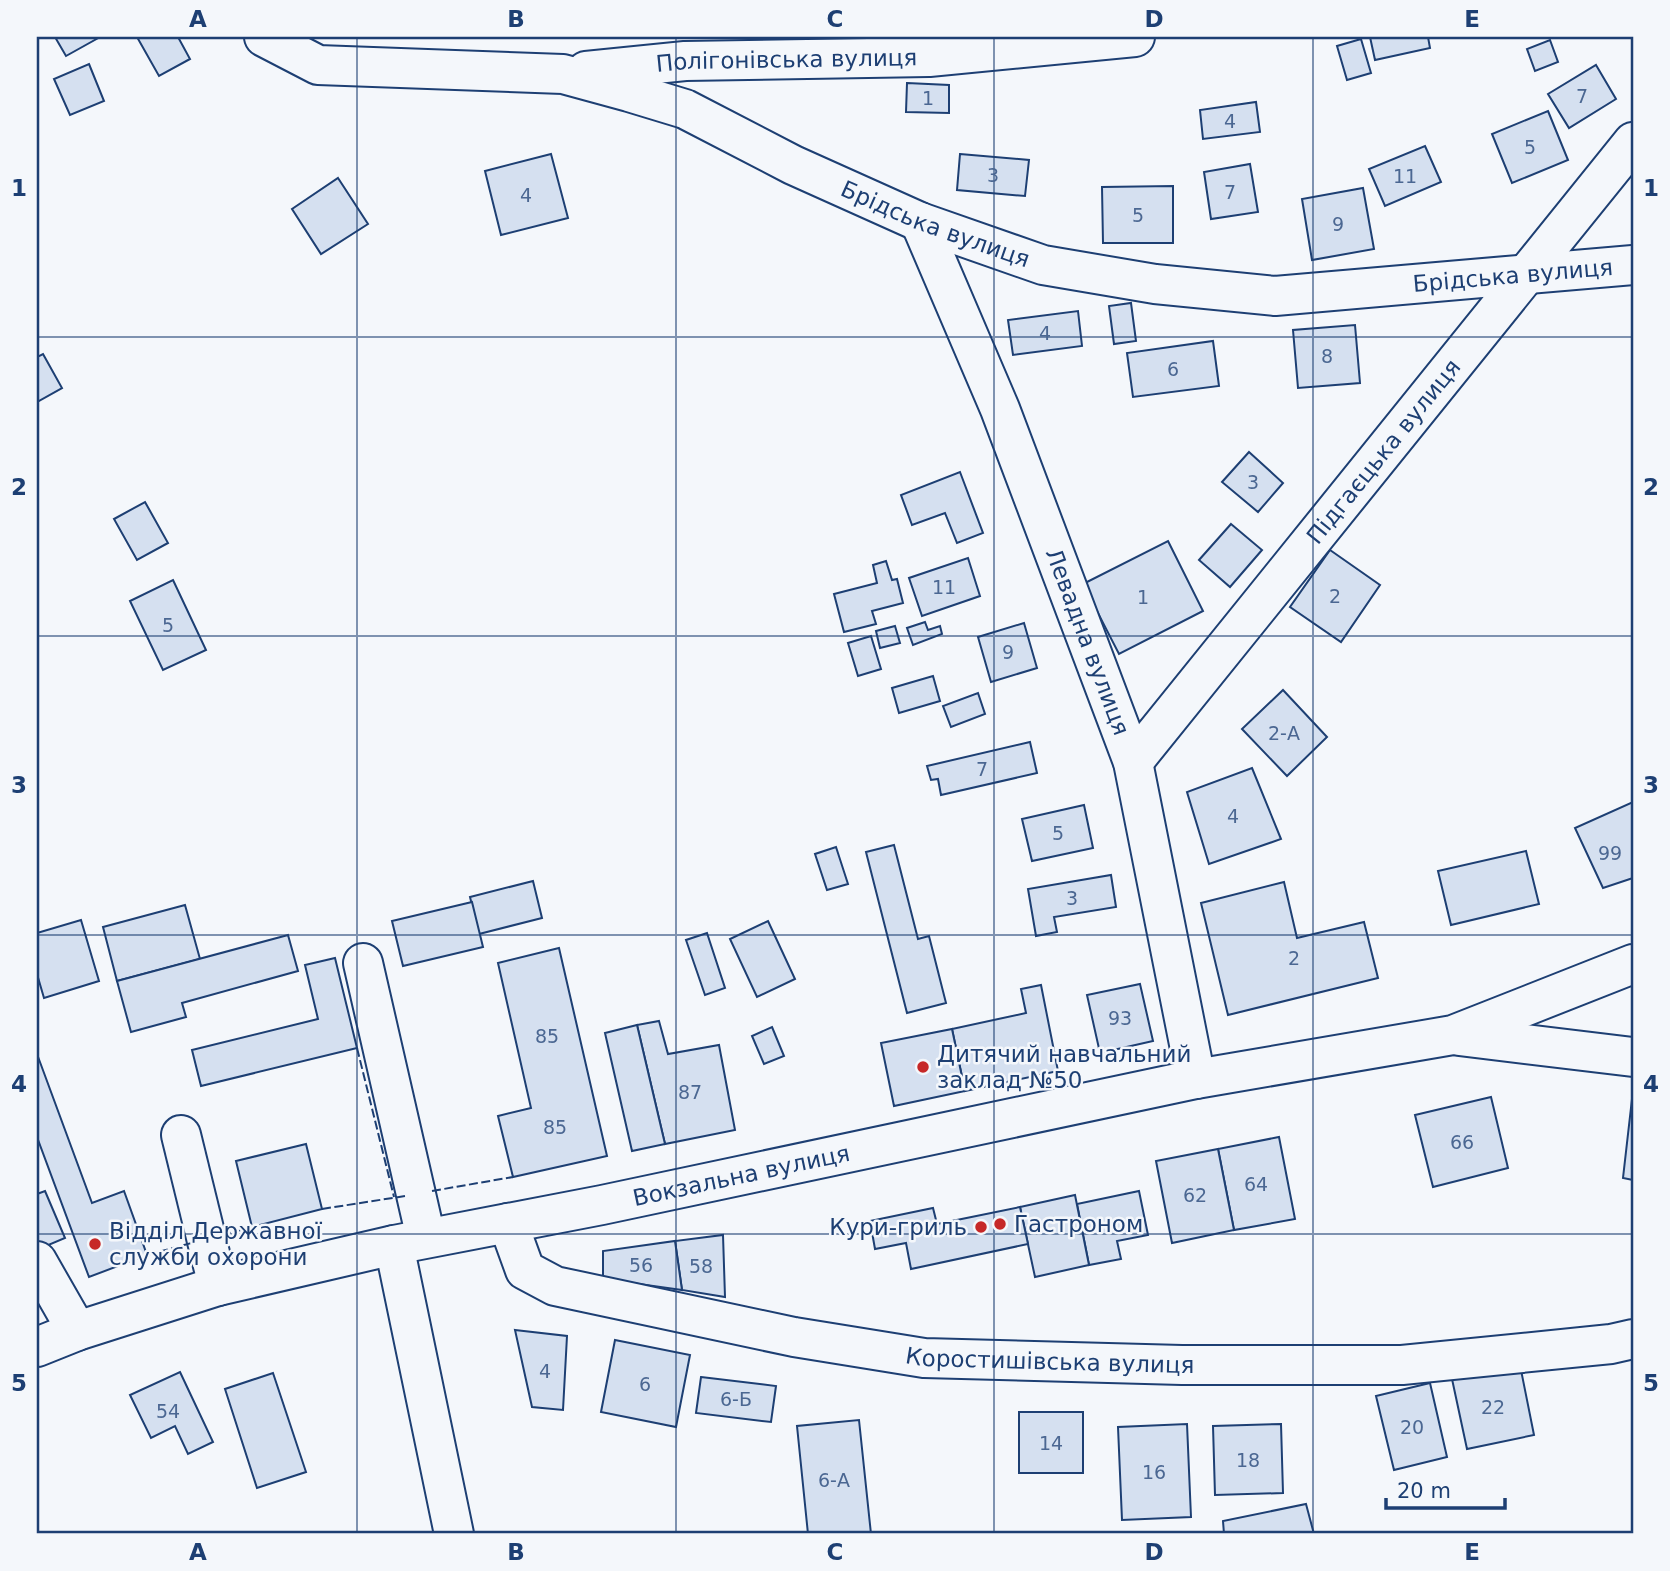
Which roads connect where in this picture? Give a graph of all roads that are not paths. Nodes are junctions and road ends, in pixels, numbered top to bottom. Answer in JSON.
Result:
{"nodes":[{"id":1,"x":264,"y":37,"type":"edge"},
{"id":2,"x":1135,"y":37,"type":"edge"},
{"id":3,"x":563,"y":74,"type":"junction"},
{"id":4,"x":1633,"y":142,"type":"edge"},
{"id":5,"x":920,"y":222,"type":"junction"},
{"id":6,"x":1633,"y":265,"type":"edge"},
{"id":7,"x":1528,"y":275,"type":"junction"},
{"id":8,"x":1133,"y":762,"type":"junction"},
{"id":9,"x":363,"y":963,"type":"dead end"},
{"id":10,"x":1633,"y":964,"type":"edge"},
{"id":11,"x":1453,"y":1035,"type":"junction"},
{"id":12,"x":1633,"y":1057,"type":"edge"},
{"id":13,"x":1196,"y":1079,"type":"junction"},
{"id":14,"x":181,"y":1135,"type":"dead end"},
{"id":15,"x":508,"y":1223,"type":"junction"},
{"id":16,"x":410,"y":1241,"type":"junction"},
{"id":17,"x":37,"y":1261,"type":"edge"},
{"id":18,"x":218,"y":1286,"type":"junction"},
{"id":19,"x":77,"y":1331,"type":"junction"},
{"id":20,"x":1633,"y":1339,"type":"edge"},
{"id":21,"x":37,"y":1347,"type":"edge"},
{"id":22,"x":454,"y":1534,"type":"edge"}],
"edges":[{"from":1,"to":3,"type":"street","name":"Брідська вулиця"},
{"from":2,"to":3,"type":"street","name":"Полігонівська вулиця"},
{"from":3,"to":5,"type":"street","name":"Брідська вулиця"},
{"from":4,"to":7,"type":"street","name":"Підгаєцька вулиця"},
{"from":5,"to":7,"type":"street","name":"Брідська вулиця"},
{"from":5,"to":8,"type":"street","name":"Левадна вулиця"},
{"from":6,"to":7,"type":"street","name":"Брідська вулиця"},
{"from":7,"to":8,"type":"street","name":"Підгаєцька вулиця"},
{"from":8,"to":13,"type":"street","name":"Левадна вулиця"},
{"from":9,"to":16,"type":"street"},
{"from":10,"to":11,"type":"street","name":"Вокзальна вулиця"},
{"from":11,"to":12,"type":"street","name":"Вокзальна вулиця"},
{"from":11,"to":13,"type":"street","name":"Вокзальна вулиця"},
{"from":13,"to":15,"type":"street","name":"Вокзальна вулиця"},
{"from":14,"to":18,"type":"street"},
{"from":15,"to":16,"type":"street","name":"Вокзальна вулиця"},
{"from":15,"to":20,"type":"street","name":"Коростишівська вулиця"},
{"from":16,"to":18,"type":"street","name":"Вокзальна вулиця"},
{"from":16,"to":22,"type":"street"},
{"from":17,"to":19,"type":"street"},
{"from":18,"to":19,"type":"street","name":"Вокзальна вулиця"},
{"from":19,"to":21,"type":"street","name":"Вокзальна вулиця"}]}
